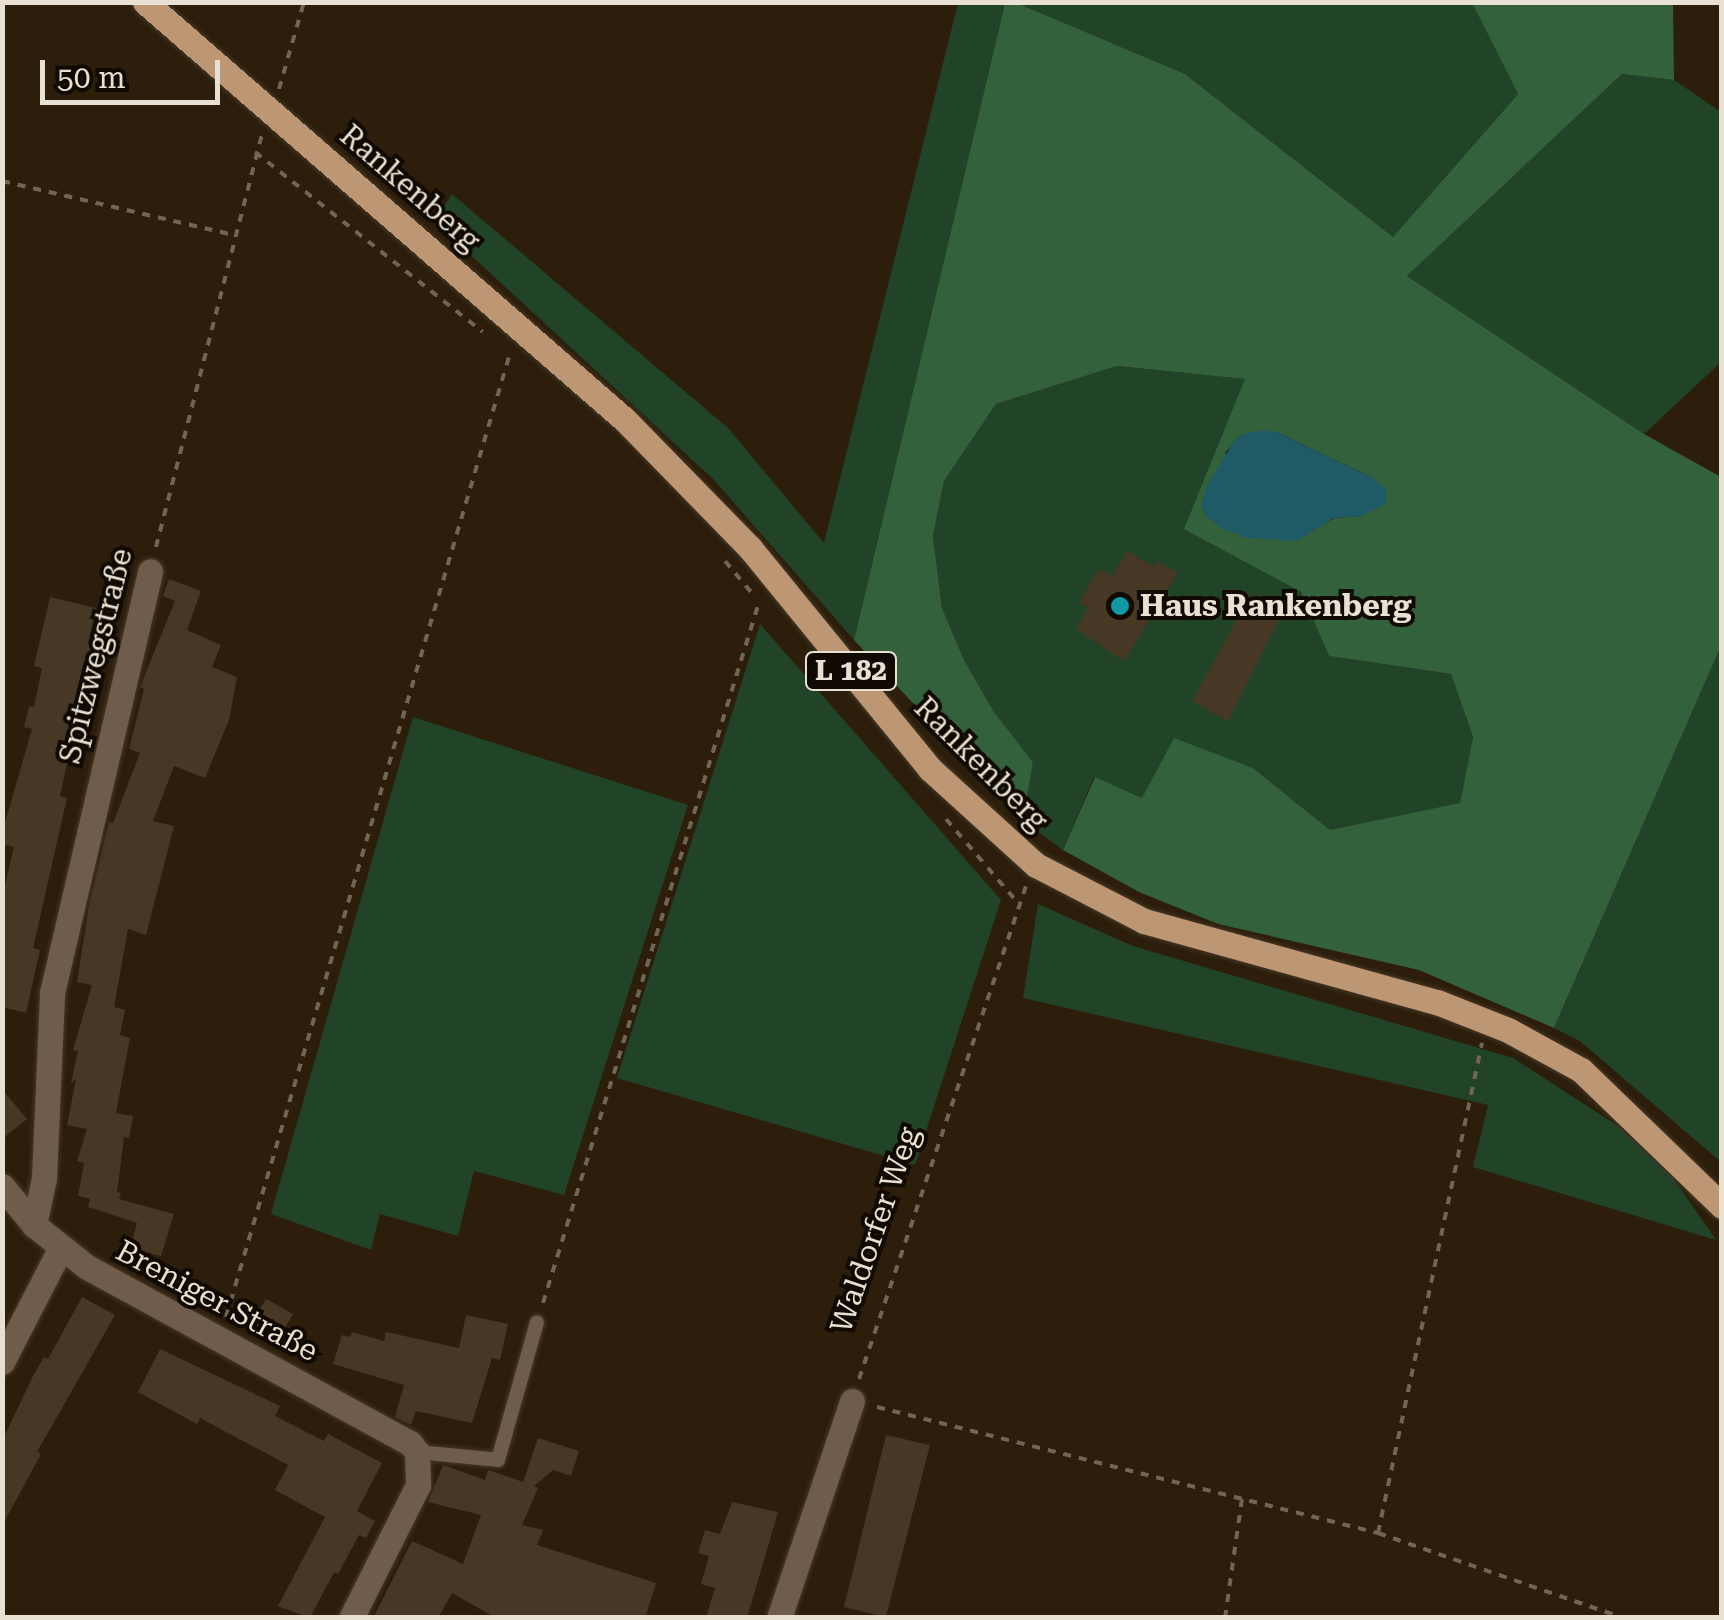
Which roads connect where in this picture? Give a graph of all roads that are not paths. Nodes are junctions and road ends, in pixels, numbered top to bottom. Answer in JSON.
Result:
{"nodes":[{"id":1,"x":146,"y":2,"type":"edge"},
{"id":2,"x":150,"y":571,"type":"road end"},
{"id":3,"x":2,"y":1186,"type":"edge"},
{"id":4,"x":1722,"y":1206,"type":"edge"},
{"id":5,"x":34,"y":1225,"type":"junction"},
{"id":6,"x":60,"y":1249,"type":"junction"},
{"id":7,"x":538,"y":1322,"type":"road end"},
{"id":8,"x":2,"y":1362,"type":"edge"},
{"id":9,"x":852,"y":1401,"type":"road end"},
{"id":10,"x":417,"y":1452,"type":"junction"},
{"id":11,"x":351,"y":1618,"type":"edge"},
{"id":12,"x":779,"y":1618,"type":"edge"}],
"edges":[{"from":1,"to":4,"type":"main road","name":"Rankenberg","number":"L 182"},
{"from":2,"to":5,"type":"street","name":"Spitzwegstraße"},
{"from":3,"to":5,"type":"street","name":"Breniger Straße"},
{"from":5,"to":6,"type":"street","name":"Breniger Straße"},
{"from":6,"to":8,"type":"street"},
{"from":6,"to":10,"type":"street","name":"Breniger Straße"},
{"from":7,"to":10,"type":"lane"},
{"from":9,"to":12,"type":"street"},
{"from":10,"to":11,"type":"street"}]}
